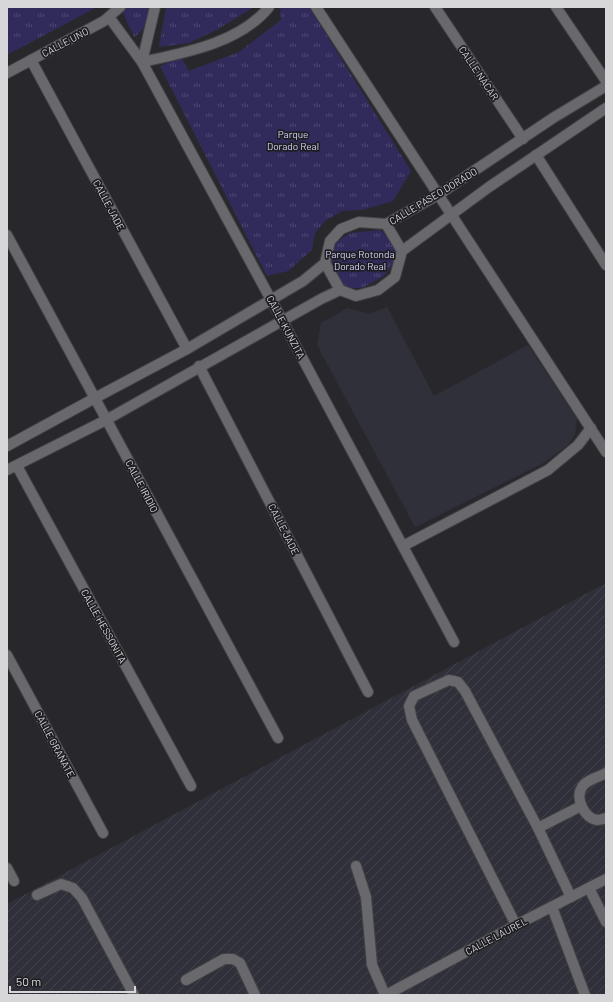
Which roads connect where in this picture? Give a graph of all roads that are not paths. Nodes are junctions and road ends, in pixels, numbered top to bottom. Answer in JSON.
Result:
{"nodes":[{"id":1,"x":120,"y":7,"type":"edge"},
{"id":2,"x":155,"y":7,"type":"edge"},
{"id":3,"x":269,"y":7,"type":"edge"},
{"id":4,"x":316,"y":7,"type":"edge"},
{"id":5,"x":435,"y":7,"type":"edge"},
{"id":6,"x":556,"y":7,"type":"edge"},
{"id":7,"x":109,"y":17,"type":"junction"},
{"id":8,"x":31,"y":60,"type":"junction"},
{"id":9,"x":142,"y":62,"type":"junction"},
{"id":10,"x":7,"y":73,"type":"edge"},
{"id":11,"x":606,"y":81,"type":"edge"},
{"id":12,"x":606,"y":86,"type":"edge"},
{"id":13,"x":606,"y":108,"type":"edge"},
{"id":14,"x":523,"y":138,"type":"junction"},
{"id":15,"x":536,"y":155,"type":"junction"},
{"id":16,"x":438,"y":194,"type":"junction"},
{"id":17,"x":451,"y":215,"type":"junction"},
{"id":18,"x":386,"y":224,"type":"junction"},
{"id":19,"x":7,"y":234,"type":"edge"},
{"id":20,"x":402,"y":251,"type":"junction"},
{"id":21,"x":325,"y":263,"type":"junction"},
{"id":22,"x":606,"y":265,"type":"edge"},
{"id":23,"x":340,"y":290,"type":"junction"},
{"id":24,"x":271,"y":300,"type":"junction"},
{"id":25,"x":282,"y":320,"type":"junction"},
{"id":26,"x":187,"y":349,"type":"junction"},
{"id":27,"x":199,"y":366,"type":"junction"},
{"id":28,"x":95,"y":398,"type":"junction"},
{"id":29,"x":106,"y":420,"type":"junction"},
{"id":30,"x":591,"y":428,"type":"junction"},
{"id":31,"x":7,"y":446,"type":"edge"},
{"id":32,"x":606,"y":452,"type":"edge"},
{"id":33,"x":17,"y":466,"type":"junction"},
{"id":34,"x":7,"y":470,"type":"edge"},
{"id":35,"x":403,"y":546,"type":"junction"},
{"id":36,"x":454,"y":642,"type":"dead end"},
{"id":37,"x":7,"y":655,"type":"edge"},
{"id":38,"x":368,"y":692,"type":"dead end"},
{"id":39,"x":278,"y":738,"type":"dead end"},
{"id":40,"x":606,"y":773,"type":"edge"},
{"id":41,"x":191,"y":786,"type":"dead end"},
{"id":42,"x":581,"y":806,"type":"junction"},
{"id":43,"x":606,"y":818,"type":"edge"},
{"id":44,"x":538,"y":828,"type":"junction"},
{"id":45,"x":103,"y":833,"type":"dead end"},
{"id":46,"x":356,"y":866,"type":"dead end"},
{"id":47,"x":7,"y":868,"type":"edge"},
{"id":48,"x":606,"y":879,"type":"edge"},
{"id":49,"x":14,"y":881,"type":"dead end"},
{"id":50,"x":589,"y":888,"type":"junction"},
{"id":51,"x":37,"y":895,"type":"dead end"},
{"id":52,"x":571,"y":897,"type":"junction"},
{"id":53,"x":552,"y":907,"type":"junction"},
{"id":54,"x":606,"y":922,"type":"edge"},
{"id":55,"x":516,"y":925,"type":"junction"},
{"id":56,"x":186,"y":980,"type":"dead end"},
{"id":57,"x":134,"y":995,"type":"edge"},
{"id":58,"x":255,"y":995,"type":"edge"},
{"id":59,"x":386,"y":995,"type":"edge"},
{"id":60,"x":585,"y":995,"type":"edge"}],
"edges":[{"from":1,"to":7,"type":"street","name":"CALLE UNO"},
{"from":2,"to":9,"type":"street"},
{"from":3,"to":9,"type":"street"},
{"from":4,"to":16,"type":"street"},
{"from":5,"to":14,"type":"street","name":"CALLE NÁCAR"},
{"from":6,"to":11,"type":"street"},
{"from":7,"to":8,"type":"street","name":"CALLE UNO"},
{"from":7,"to":9,"type":"street","name":"CALLE KUNZITA"},
{"from":8,"to":10,"type":"street","name":"CALLE UNO"},
{"from":8,"to":26,"type":"street","name":"CALLE JADE"},
{"from":9,"to":24,"type":"street","name":"CALLE KUNZITA"},
{"from":12,"to":14,"type":"street","name":"CALLE PASEO DORADO"},
{"from":13,"to":15,"type":"street"},
{"from":14,"to":16,"type":"street","name":"CALLE PASEO DORADO"},
{"from":15,"to":17,"type":"street"},
{"from":15,"to":22,"type":"street"},
{"from":16,"to":17,"type":"street"},
{"from":16,"to":18,"type":"street","name":"CALLE PASEO DORADO"},
{"from":17,"to":20,"type":"street"},
{"from":17,"to":30,"type":"street"},
{"from":18,"to":20,"type":"street"},
{"from":18,"to":21,"type":"street","name":"CALLE PASEO DORADO"},
{"from":19,"to":28,"type":"street","name":"CALLE IRIDIO"},
{"from":20,"to":23,"type":"street"},
{"from":21,"to":23,"type":"street"},
{"from":21,"to":24,"type":"street"},
{"from":23,"to":25,"type":"street"},
{"from":24,"to":25,"type":"street","name":"CALLE KUNZITA"},
{"from":24,"to":26,"type":"street"},
{"from":25,"to":27,"type":"street"},
{"from":25,"to":35,"type":"street","name":"CALLE KUNZITA"},
{"from":26,"to":28,"type":"street"},
{"from":27,"to":29,"type":"street"},
{"from":27,"to":38,"type":"street","name":"CALLE JADE"},
{"from":28,"to":29,"type":"street","name":"CALLE IRIDIO"},
{"from":28,"to":31,"type":"street"},
{"from":29,"to":33,"type":"street"},
{"from":29,"to":39,"type":"street","name":"CALLE IRIDIO"},
{"from":30,"to":32,"type":"street"},
{"from":30,"to":35,"type":"street"},
{"from":33,"to":34,"type":"street"},
{"from":33,"to":41,"type":"street","name":"CALLE HESSONITA"},
{"from":35,"to":36,"type":"street","name":"CALLE KUNZITA"},
{"from":37,"to":45,"type":"street","name":"CALLE GRANATE"},
{"from":40,"to":42,"type":"street"},
{"from":42,"to":43,"type":"street"},
{"from":42,"to":44,"type":"street"},
{"from":44,"to":52,"type":"street"},
{"from":44,"to":55,"type":"street"},
{"from":46,"to":59,"type":"street"},
{"from":47,"to":49,"type":"street"},
{"from":48,"to":50,"type":"street","name":"CALLE LAUREL"},
{"from":50,"to":52,"type":"street","name":"CALLE LAUREL"},
{"from":50,"to":54,"type":"street"},
{"from":51,"to":57,"type":"street"},
{"from":52,"to":53,"type":"street","name":"CALLE LAUREL"},
{"from":53,"to":55,"type":"street","name":"CALLE LAUREL"},
{"from":53,"to":60,"type":"street"},
{"from":55,"to":59,"type":"street","name":"CALLE LAUREL"},
{"from":56,"to":58,"type":"street"}]}
